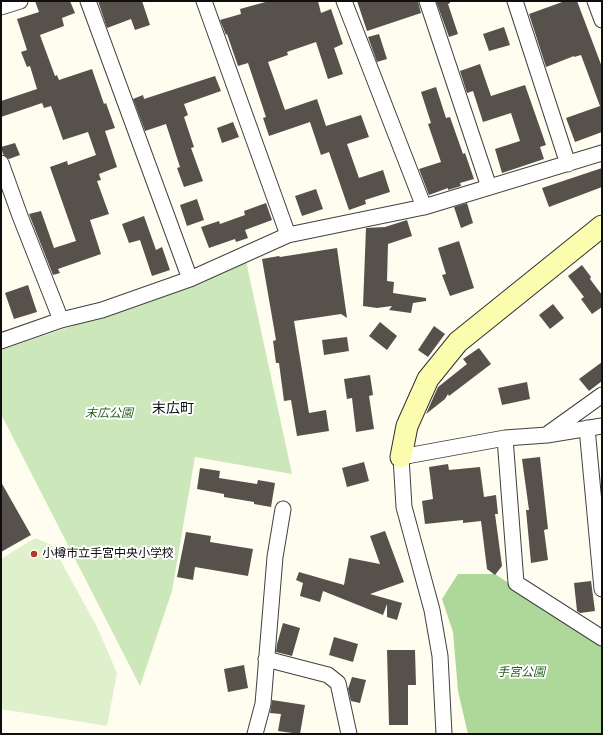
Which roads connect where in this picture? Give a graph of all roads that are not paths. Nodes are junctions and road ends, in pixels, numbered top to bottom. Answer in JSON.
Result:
{"nodes":[{"id":1,"x":20,"y":1,"type":"edge"},
{"id":2,"x":88,"y":1,"type":"edge"},
{"id":3,"x":204,"y":1,"type":"edge"},
{"id":4,"x":344,"y":1,"type":"edge"},
{"id":5,"x":426,"y":1,"type":"edge"},
{"id":6,"x":515,"y":1,"type":"edge"},
{"id":7,"x":595,"y":1,"type":"edge"},
{"id":8,"x":1,"y":7,"type":"edge"},
{"id":9,"x":602,"y":20,"type":"edge"},
{"id":10,"x":602,"y":153,"type":"edge"},
{"id":11,"x":1,"y":163,"type":"edge"},
{"id":12,"x":568,"y":164,"type":"junction"},
{"id":13,"x":489,"y":187,"type":"junction"},
{"id":14,"x":424,"y":207,"type":"junction"},
{"id":15,"x":602,"y":226,"type":"edge"},
{"id":16,"x":288,"y":235,"type":"junction"},
{"id":17,"x":190,"y":279,"type":"junction"},
{"id":18,"x":61,"y":320,"type":"junction"},
{"id":19,"x":1,"y":341,"type":"edge"},
{"id":20,"x":602,"y":395,"type":"edge"},
{"id":21,"x":595,"y":427,"type":"edge"},
{"id":22,"x":547,"y":435,"type":"junction"},
{"id":23,"x":505,"y":438,"type":"junction"},
{"id":24,"x":401,"y":457,"type":"junction"},
{"id":25,"x":284,"y":509,"type":"dead end"},
{"id":26,"x":602,"y":589,"type":"edge"},
{"id":27,"x":602,"y":638,"type":"edge"},
{"id":28,"x":266,"y":659,"type":"junction"},
{"id":29,"x":255,"y":734,"type":"edge"},
{"id":30,"x":349,"y":734,"type":"edge"},
{"id":31,"x":444,"y":734,"type":"edge"}],
"edges":[{"from":1,"to":8,"type":"street"},
{"from":2,"to":17,"type":"street"},
{"from":3,"to":16,"type":"street"},
{"from":4,"to":14,"type":"street"},
{"from":5,"to":13,"type":"street"},
{"from":6,"to":12,"type":"street"},
{"from":7,"to":9,"type":"street"},
{"from":10,"to":12,"type":"street"},
{"from":11,"to":18,"type":"street"},
{"from":12,"to":13,"type":"street"},
{"from":13,"to":14,"type":"street"},
{"from":14,"to":16,"type":"street"},
{"from":15,"to":24,"type":"street"},
{"from":16,"to":17,"type":"street"},
{"from":17,"to":18,"type":"street"},
{"from":18,"to":19,"type":"street"},
{"from":20,"to":22,"type":"street"},
{"from":21,"to":22,"type":"street"},
{"from":21,"to":26,"type":"street"},
{"from":22,"to":23,"type":"street"},
{"from":23,"to":24,"type":"street"},
{"from":23,"to":27,"type":"street"},
{"from":24,"to":31,"type":"street"},
{"from":25,"to":28,"type":"street"},
{"from":28,"to":29,"type":"street"},
{"from":28,"to":30,"type":"street"}]}
